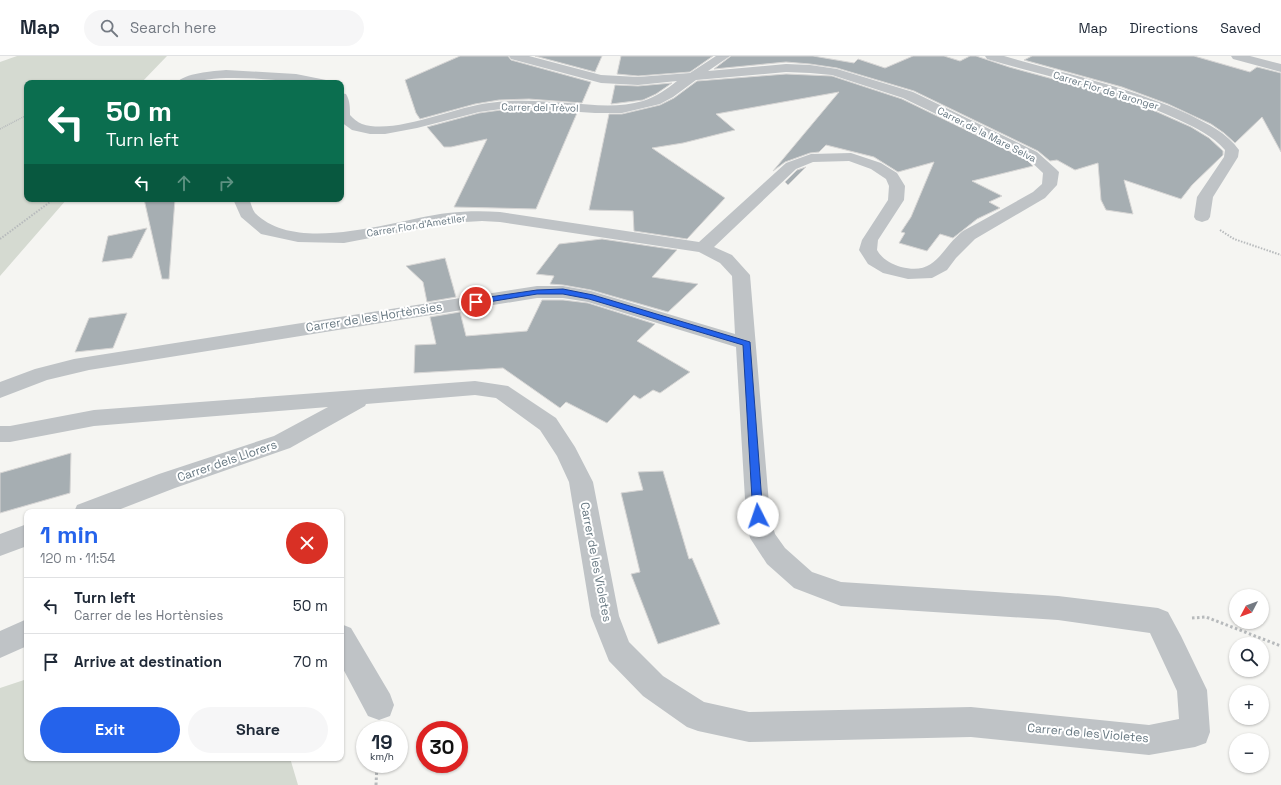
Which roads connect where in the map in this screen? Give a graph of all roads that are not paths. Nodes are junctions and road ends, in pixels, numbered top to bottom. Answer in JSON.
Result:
{"nodes":[{"id":1,"x":515,"y":56,"type":"edge"},
{"id":2,"x":724,"y":56,"type":"edge"},
{"id":3,"x":991,"y":56,"type":"edge"},
{"id":4,"x":1237,"y":56,"type":"edge"},
{"id":5,"x":1281,"y":68,"type":"edge"},
{"id":6,"x":693,"y":76,"type":"junction"},
{"id":7,"x":190,"y":80,"type":"edge"},
{"id":8,"x":307,"y":80,"type":"edge"},
{"id":9,"x":344,"y":117,"type":"edge"},
{"id":10,"x":242,"y":202,"type":"edge"},
{"id":11,"x":1202,"y":217,"type":"road end"},
{"id":12,"x":703,"y":248,"type":"junction"},
{"id":13,"x":747,"y":344,"type":"junction"},
{"id":14,"x":0,"y":391,"type":"edge"},
{"id":15,"x":363,"y":398,"type":"junction"},
{"id":16,"x":0,"y":434,"type":"edge"},
{"id":17,"x":94,"y":509,"type":"edge"},
{"id":18,"x":24,"y":536,"type":"edge"},
{"id":19,"x":0,"y":545,"type":"edge"},
{"id":20,"x":24,"y":633,"type":"edge"},
{"id":21,"x":344,"y":642,"type":"edge"},
{"id":22,"x":0,"y":645,"type":"edge"},
{"id":23,"x":379,"y":705,"type":"dead end"}],
"edges":[{"from":1,"to":6,"type":"street"},
{"from":2,"to":6,"type":"street","name":"Carrer del Trèvol"},
{"from":3,"to":11,"type":"street","name":"Carrer Flor de Taronger"},
{"from":4,"to":5,"type":"street"},
{"from":6,"to":9,"type":"street","name":"Carrer del Trèvol"},
{"from":6,"to":12,"type":"street","name":"Carrer de la Mare Selva"},
{"from":7,"to":8,"type":"street"},
{"from":10,"to":12,"type":"street","name":"Carrer Flor d'Ametller"},
{"from":12,"to":13,"type":"street"},
{"from":13,"to":14,"type":"street","name":"Carrer de les Hortènsies"},
{"from":13,"to":15,"type":"street","name":"Carrer de les Violetes"},
{"from":15,"to":16,"type":"street"},
{"from":15,"to":17,"type":"street","name":"Carrer dels Llorers"},
{"from":18,"to":19,"type":"street"},
{"from":20,"to":22,"type":"street"},
{"from":21,"to":23,"type":"street"}]}
